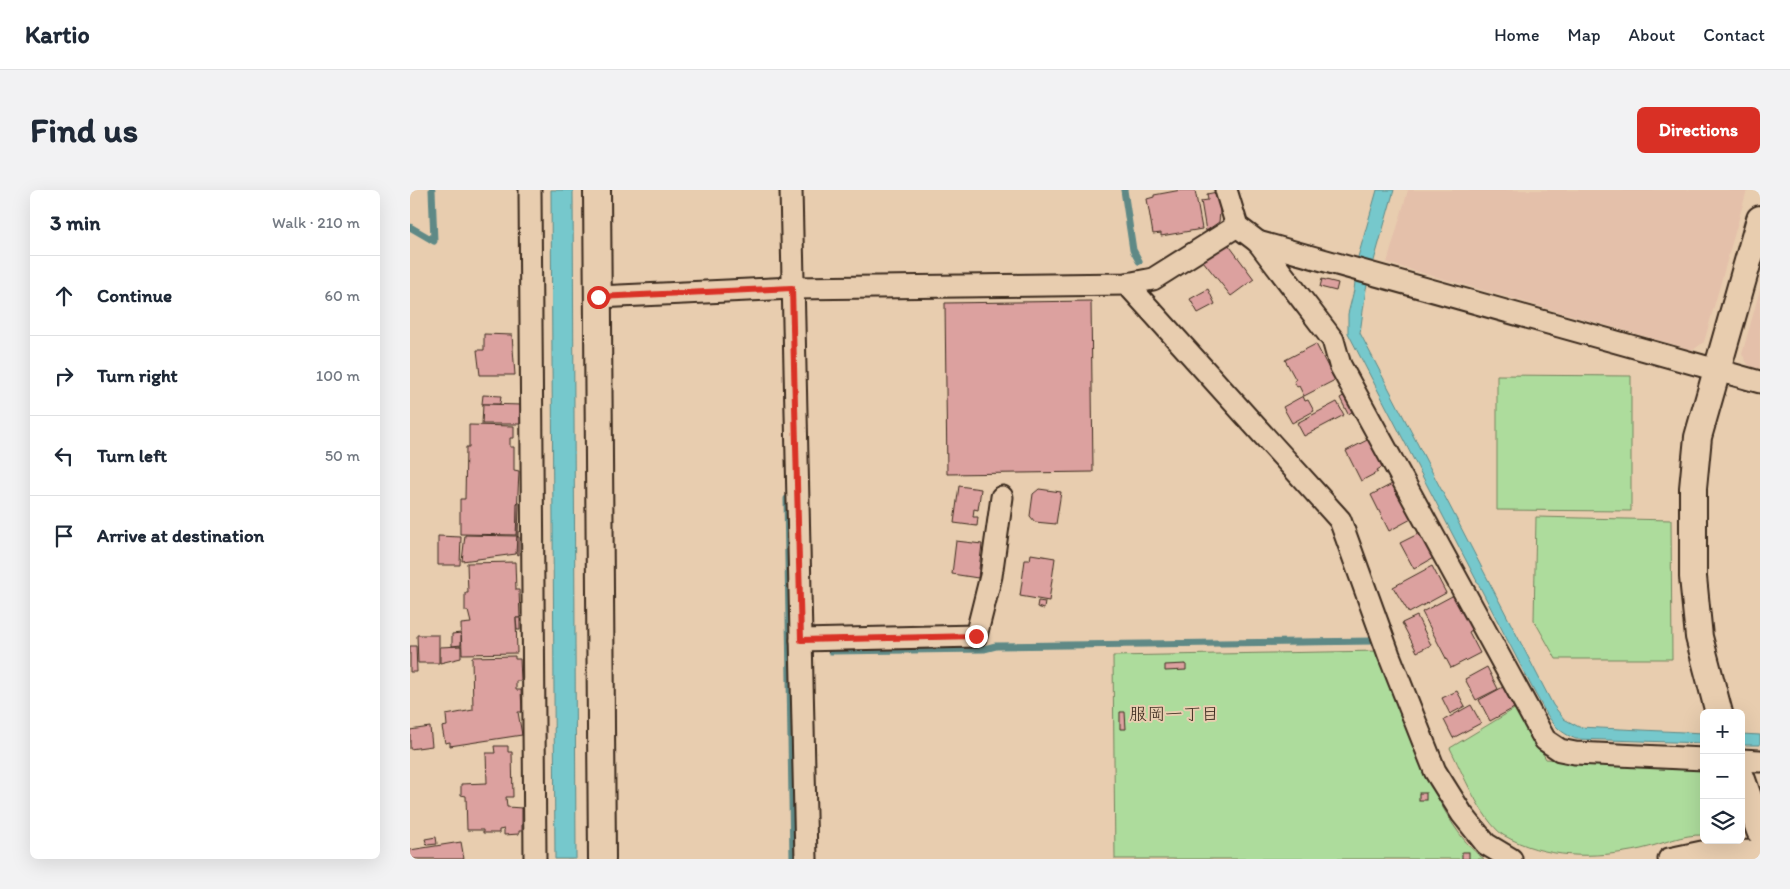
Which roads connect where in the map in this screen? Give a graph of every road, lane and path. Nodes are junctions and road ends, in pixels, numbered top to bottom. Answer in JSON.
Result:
{"nodes":[{"id":1,"x":530,"y":190,"type":"edge"},
{"id":2,"x":598,"y":190,"type":"edge"},
{"id":3,"x":791,"y":190,"type":"edge"},
{"id":4,"x":1226,"y":190,"type":"edge"},
{"id":5,"x":1760,"y":220,"type":"edge"},
{"id":6,"x":1237,"y":226,"type":"junction"},
{"id":7,"x":1258,"y":242,"type":"junction"},
{"id":8,"x":1127,"y":284,"type":"junction"},
{"id":9,"x":792,"y":288,"type":"junction"},
{"id":10,"x":598,"y":297,"type":"junction"},
{"id":11,"x":1717,"y":370,"type":"junction"},
{"id":12,"x":1760,"y":382,"type":"edge"},
{"id":13,"x":1002,"y":497,"type":"dead end"},
{"id":14,"x":801,"y":640,"type":"junction"},
{"id":15,"x":1718,"y":709,"type":"edge"},
{"id":16,"x":1700,"y":759,"type":"edge"},
{"id":17,"x":1745,"y":760,"type":"edge"},
{"id":18,"x":1760,"y":761,"type":"edge"},
{"id":19,"x":1745,"y":788,"type":"edge"},
{"id":20,"x":1760,"y":831,"type":"edge"},
{"id":21,"x":1760,"y":851,"type":"edge"},
{"id":22,"x":535,"y":859,"type":"edge"},
{"id":23,"x":602,"y":859,"type":"edge"},
{"id":24,"x":806,"y":859,"type":"edge"},
{"id":25,"x":1511,"y":859,"type":"edge"},
{"id":26,"x":1669,"y":859,"type":"edge"}],
"edges":[{"from":1,"to":22,"type":"street"},
{"from":2,"to":10,"type":"street"},
{"from":3,"to":9,"type":"street"},
{"from":4,"to":6,"type":"street"},
{"from":5,"to":11,"type":"street"},
{"from":6,"to":7,"type":"street"},
{"from":6,"to":8,"type":"street"},
{"from":7,"to":11,"type":"street"},
{"from":7,"to":16,"type":"street"},
{"from":8,"to":9,"type":"street"},
{"from":8,"to":25,"type":"street"},
{"from":9,"to":10,"type":"street"},
{"from":9,"to":14,"type":"street"},
{"from":10,"to":23,"type":"street"},
{"from":11,"to":12,"type":"street"},
{"from":11,"to":15,"type":"street"},
{"from":13,"to":14,"type":"street"},
{"from":14,"to":24,"type":"street"},
{"from":17,"to":18,"type":"street"},
{"from":19,"to":20,"type":"street"},
{"from":21,"to":26,"type":"street"}]}
